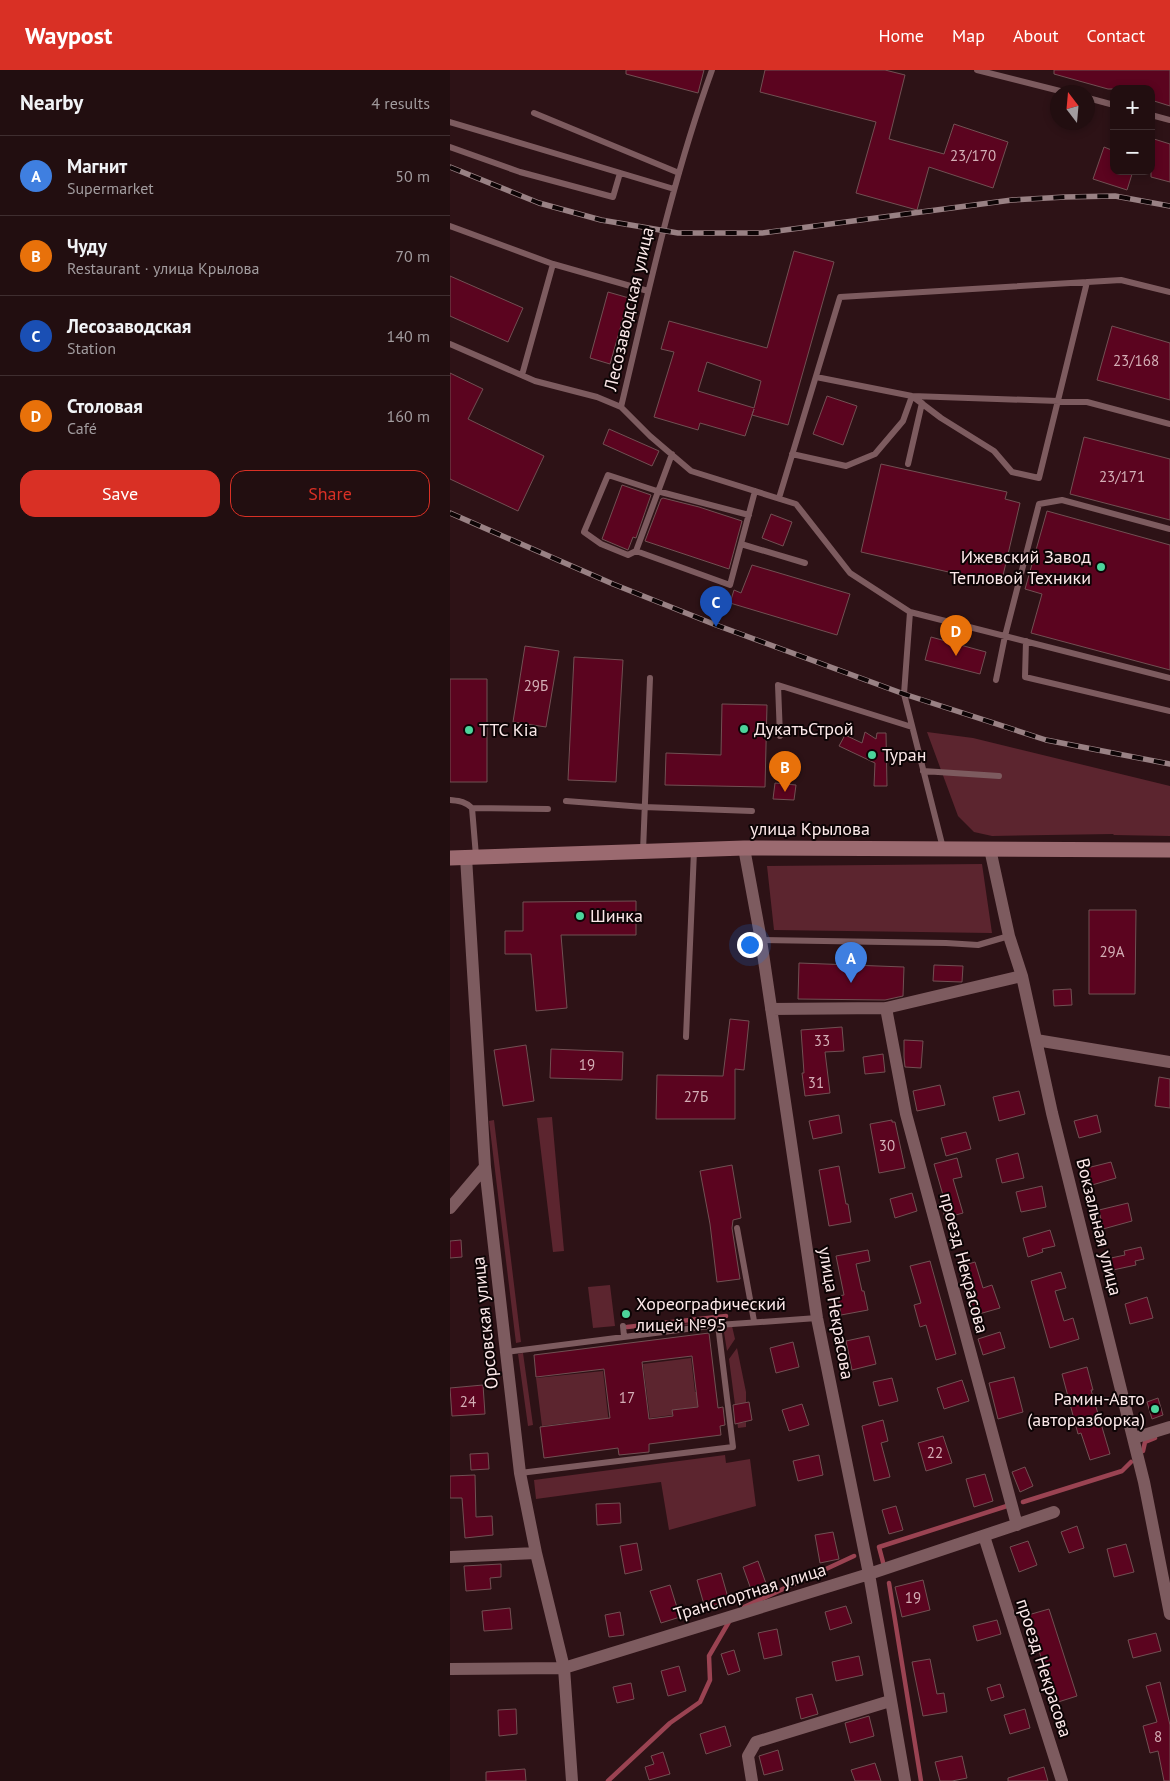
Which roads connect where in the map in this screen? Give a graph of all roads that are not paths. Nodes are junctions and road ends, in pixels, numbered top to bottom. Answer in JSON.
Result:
{"nodes":[{"id":1,"x":712,"y":70,"type":"edge"},
{"id":2,"x":977,"y":70,"type":"edge"},
{"id":3,"x":1050,"y":88,"type":"edge"},
{"id":4,"x":1095,"y":100,"type":"edge"},
{"id":5,"x":1110,"y":104,"type":"edge"},
{"id":6,"x":534,"y":114,"type":"dead end"},
{"id":7,"x":1155,"y":116,"type":"edge"},
{"id":8,"x":1170,"y":120,"type":"edge"},
{"id":9,"x":450,"y":122,"type":"edge"},
{"id":10,"x":450,"y":147,"type":"edge"},
{"id":11,"x":620,"y":173,"type":"junction"},
{"id":12,"x":679,"y":173,"type":"junction"},
{"id":13,"x":674,"y":190,"type":"junction"},
{"id":14,"x":450,"y":226,"type":"edge"},
{"id":15,"x":553,"y":264,"type":"junction"},
{"id":16,"x":1087,"y":282,"type":"junction"},
{"id":17,"x":648,"y":291,"type":"junction"},
{"id":18,"x":1170,"y":292,"type":"edge"},
{"id":19,"x":450,"y":344,"type":"edge"},
{"id":20,"x":522,"y":375,"type":"junction"},
{"id":21,"x":816,"y":377,"type":"junction"},
{"id":22,"x":912,"y":396,"type":"junction"},
{"id":23,"x":1057,"y":400,"type":"junction"},
{"id":24,"x":922,"y":403,"type":"junction"},
{"id":25,"x":621,"y":407,"type":"junction"},
{"id":26,"x":1170,"y":424,"type":"edge"},
{"id":27,"x":672,"y":454,"type":"junction"},
{"id":28,"x":792,"y":454,"type":"junction"},
{"id":29,"x":908,"y":464,"type":"dead end"},
{"id":30,"x":657,"y":491,"type":"junction"},
{"id":31,"x":755,"y":491,"type":"junction"},
{"id":32,"x":778,"y":498,"type":"junction"},
{"id":33,"x":749,"y":515,"type":"junction"},
{"id":34,"x":1170,"y":529,"type":"edge"},
{"id":35,"x":741,"y":544,"type":"junction"},
{"id":36,"x":636,"y":552,"type":"junction"},
{"id":37,"x":805,"y":563,"type":"dead end"},
{"id":38,"x":910,"y":612,"type":"junction"},
{"id":39,"x":1005,"y":636,"type":"junction"},
{"id":40,"x":1026,"y":642,"type":"junction"},
{"id":41,"x":650,"y":678,"type":"dead end"},
{"id":42,"x":1170,"y":678,"type":"edge"},
{"id":43,"x":996,"y":680,"type":"dead end"},
{"id":44,"x":1170,"y":711,"type":"edge"},
{"id":45,"x":912,"y":727,"type":"junction"},
{"id":46,"x":780,"y":736,"type":"dead end"},
{"id":47,"x":923,"y":770,"type":"junction"},
{"id":48,"x":999,"y":776,"type":"dead end"},
{"id":49,"x":450,"y":800,"type":"edge"},
{"id":50,"x":566,"y":801,"type":"dead end"},
{"id":51,"x":644,"y":806,"type":"junction"},
{"id":52,"x":472,"y":808,"type":"junction"},
{"id":53,"x":548,"y":809,"type":"dead end"},
{"id":54,"x":752,"y":811,"type":"dead end"},
{"id":55,"x":744,"y":848,"type":"junction"},
{"id":56,"x":944,"y":848,"type":"junction"},
{"id":57,"x":694,"y":849,"type":"junction"},
{"id":58,"x":990,"y":849,"type":"junction"},
{"id":59,"x":1170,"y":850,"type":"edge"},
{"id":60,"x":643,"y":851,"type":"junction"},
{"id":61,"x":471,"y":857,"type":"junction"},
{"id":62,"x":450,"y":858,"type":"edge"},
{"id":63,"x":1009,"y":936,"type":"junction"},
{"id":64,"x":761,"y":940,"type":"junction"},
{"id":65,"x":1022,"y":976,"type":"junction"},
{"id":66,"x":772,"y":1008,"type":"junction"},
{"id":67,"x":886,"y":1008,"type":"junction"},
{"id":68,"x":686,"y":1037,"type":"dead end"},
{"id":69,"x":1036,"y":1040,"type":"junction"},
{"id":70,"x":1170,"y":1062,"type":"edge"},
{"id":71,"x":485,"y":1167,"type":"junction"},
{"id":72,"x":450,"y":1208,"type":"edge"},
{"id":73,"x":737,"y":1228,"type":"dead end"},
{"id":74,"x":817,"y":1318,"type":"junction"},
{"id":75,"x":754,"y":1322,"type":"junction"},
{"id":76,"x":718,"y":1325,"type":"junction"},
{"id":77,"x":623,"y":1326,"type":"dead end"},
{"id":78,"x":624,"y":1336,"type":"junction"},
{"id":79,"x":506,"y":1352,"type":"junction"},
{"id":80,"x":1170,"y":1427,"type":"edge"},
{"id":81,"x":1134,"y":1438,"type":"junction"},
{"id":82,"x":520,"y":1473,"type":"junction"},
{"id":83,"x":1054,"y":1512,"type":"dead end"},
{"id":84,"x":1017,"y":1525,"type":"junction"},
{"id":85,"x":984,"y":1536,"type":"junction"},
{"id":86,"x":536,"y":1553,"type":"junction"},
{"id":87,"x":450,"y":1557,"type":"edge"},
{"id":88,"x":869,"y":1574,"type":"junction"},
{"id":89,"x":1170,"y":1614,"type":"edge"},
{"id":90,"x":564,"y":1668,"type":"junction"},
{"id":91,"x":450,"y":1669,"type":"edge"},
{"id":92,"x":890,"y":1701,"type":"junction"},
{"id":93,"x":572,"y":1781,"type":"edge"},
{"id":94,"x":752,"y":1781,"type":"edge"},
{"id":95,"x":905,"y":1781,"type":"edge"},
{"id":96,"x":1062,"y":1781,"type":"edge"}],
"edges":[{"from":1,"to":12,"type":"lane","name":"Лесозаводская улица"},
{"from":2,"to":3,"type":"lane"},
{"from":4,"to":5,"type":"lane"},
{"from":6,"to":12,"type":"lane"},
{"from":7,"to":8,"type":"lane"},
{"from":9,"to":11,"type":"lane"},
{"from":10,"to":11,"type":"lane"},
{"from":11,"to":13,"type":"lane"},
{"from":12,"to":13,"type":"lane","name":"Лесозаводская улица"},
{"from":13,"to":17,"type":"lane","name":"Лесозаводская улица"},
{"from":14,"to":15,"type":"lane"},
{"from":15,"to":17,"type":"lane"},
{"from":15,"to":20,"type":"lane"},
{"from":16,"to":18,"type":"lane"},
{"from":16,"to":21,"type":"lane"},
{"from":16,"to":23,"type":"lane"},
{"from":17,"to":25,"type":"lane","name":"Лесозаводская улица"},
{"from":19,"to":20,"type":"lane"},
{"from":20,"to":25,"type":"lane"},
{"from":21,"to":22,"type":"lane"},
{"from":21,"to":28,"type":"lane"},
{"from":22,"to":23,"type":"lane"},
{"from":22,"to":24,"type":"lane"},
{"from":22,"to":28,"type":"lane"},
{"from":23,"to":24,"type":"lane"},
{"from":23,"to":26,"type":"lane"},
{"from":24,"to":29,"type":"lane"},
{"from":25,"to":27,"type":"lane","name":"Лесозаводская улица"},
{"from":27,"to":30,"type":"lane"},
{"from":27,"to":31,"type":"lane","name":"Лесозаводская улица"},
{"from":28,"to":32,"type":"lane"},
{"from":30,"to":33,"type":"lane"},
{"from":30,"to":36,"type":"lane"},
{"from":30,"to":36,"type":"lane"},
{"from":31,"to":32,"type":"lane","name":"Лесозаводская улица"},
{"from":31,"to":33,"type":"lane"},
{"from":32,"to":38,"type":"lane","name":"Лесозаводская улица"},
{"from":33,"to":35,"type":"lane"},
{"from":34,"to":39,"type":"lane"},
{"from":35,"to":36,"type":"lane"},
{"from":35,"to":37,"type":"lane"},
{"from":38,"to":39,"type":"lane","name":"Лесозаводская улица"},
{"from":38,"to":45,"type":"lane"},
{"from":39,"to":40,"type":"lane","name":"Лесозаводская улица"},
{"from":39,"to":43,"type":"lane"},
{"from":40,"to":42,"type":"lane","name":"Лесозаводская улица"},
{"from":40,"to":44,"type":"lane"},
{"from":41,"to":51,"type":"lane"},
{"from":45,"to":46,"type":"lane"},
{"from":45,"to":47,"type":"lane"},
{"from":47,"to":48,"type":"lane"},
{"from":47,"to":56,"type":"lane"},
{"from":49,"to":52,"type":"lane"},
{"from":50,"to":51,"type":"lane"},
{"from":51,"to":54,"type":"lane"},
{"from":51,"to":60,"type":"lane"},
{"from":52,"to":53,"type":"lane"},
{"from":52,"to":61,"type":"lane"},
{"from":55,"to":56,"type":"main road","name":"улица Крылова"},
{"from":55,"to":57,"type":"main road","name":"улица Крылова"},
{"from":55,"to":64,"type":"street","name":"улица Некрасова"},
{"from":56,"to":58,"type":"main road","name":"улица Крылова"},
{"from":57,"to":60,"type":"main road","name":"улица Крылова"},
{"from":57,"to":68,"type":"lane"},
{"from":58,"to":59,"type":"main road","name":"улица Крылова"},
{"from":58,"to":63,"type":"street","name":"Вокзальная улица"},
{"from":60,"to":61,"type":"main road","name":"улица Крылова"},
{"from":61,"to":62,"type":"main road","name":"улица Крылова"},
{"from":61,"to":71,"type":"street","name":"Орсовская улица"},
{"from":63,"to":64,"type":"lane"},
{"from":63,"to":65,"type":"street","name":"Вокзальная улица"},
{"from":64,"to":66,"type":"street","name":"улица Некрасова"},
{"from":65,"to":67,"type":"street"},
{"from":65,"to":69,"type":"street","name":"Вокзальная улица"},
{"from":66,"to":67,"type":"street"},
{"from":66,"to":74,"type":"street","name":"улица Некрасова"},
{"from":67,"to":84,"type":"street","name":"проезд Некрасова"},
{"from":69,"to":70,"type":"street"},
{"from":69,"to":81,"type":"street","name":"Вокзальная улица"},
{"from":71,"to":72,"type":"street"},
{"from":71,"to":79,"type":"street","name":"Орсовская улица"},
{"from":73,"to":75,"type":"lane"},
{"from":74,"to":75,"type":"lane"},
{"from":74,"to":88,"type":"street","name":"улица Некрасова"},
{"from":75,"to":76,"type":"lane"},
{"from":76,"to":78,"type":"lane"},
{"from":76,"to":82,"type":"lane"},
{"from":77,"to":78,"type":"lane"},
{"from":78,"to":79,"type":"lane"},
{"from":79,"to":82,"type":"street","name":"Орсовская улица"},
{"from":80,"to":81,"type":"street"},
{"from":81,"to":89,"type":"street","name":"Вокзальная улица"},
{"from":82,"to":86,"type":"street","name":"Орсовская улица"},
{"from":83,"to":84,"type":"street","name":"Транспортная улица"},
{"from":84,"to":85,"type":"street","name":"Транспортная улица"},
{"from":85,"to":88,"type":"street","name":"Транспортная улица"},
{"from":85,"to":96,"type":"street","name":"проезд Некрасова"},
{"from":86,"to":87,"type":"street"},
{"from":86,"to":90,"type":"street","name":"Орсовская улица"},
{"from":88,"to":90,"type":"street","name":"Транспортная улица"},
{"from":88,"to":92,"type":"street","name":"улица Некрасова"},
{"from":90,"to":91,"type":"street","name":"Транспортная улица"},
{"from":90,"to":93,"type":"street","name":"Орсовская улица"},
{"from":92,"to":94,"type":"street"},
{"from":92,"to":95,"type":"street","name":"улица Некрасова"}]}
